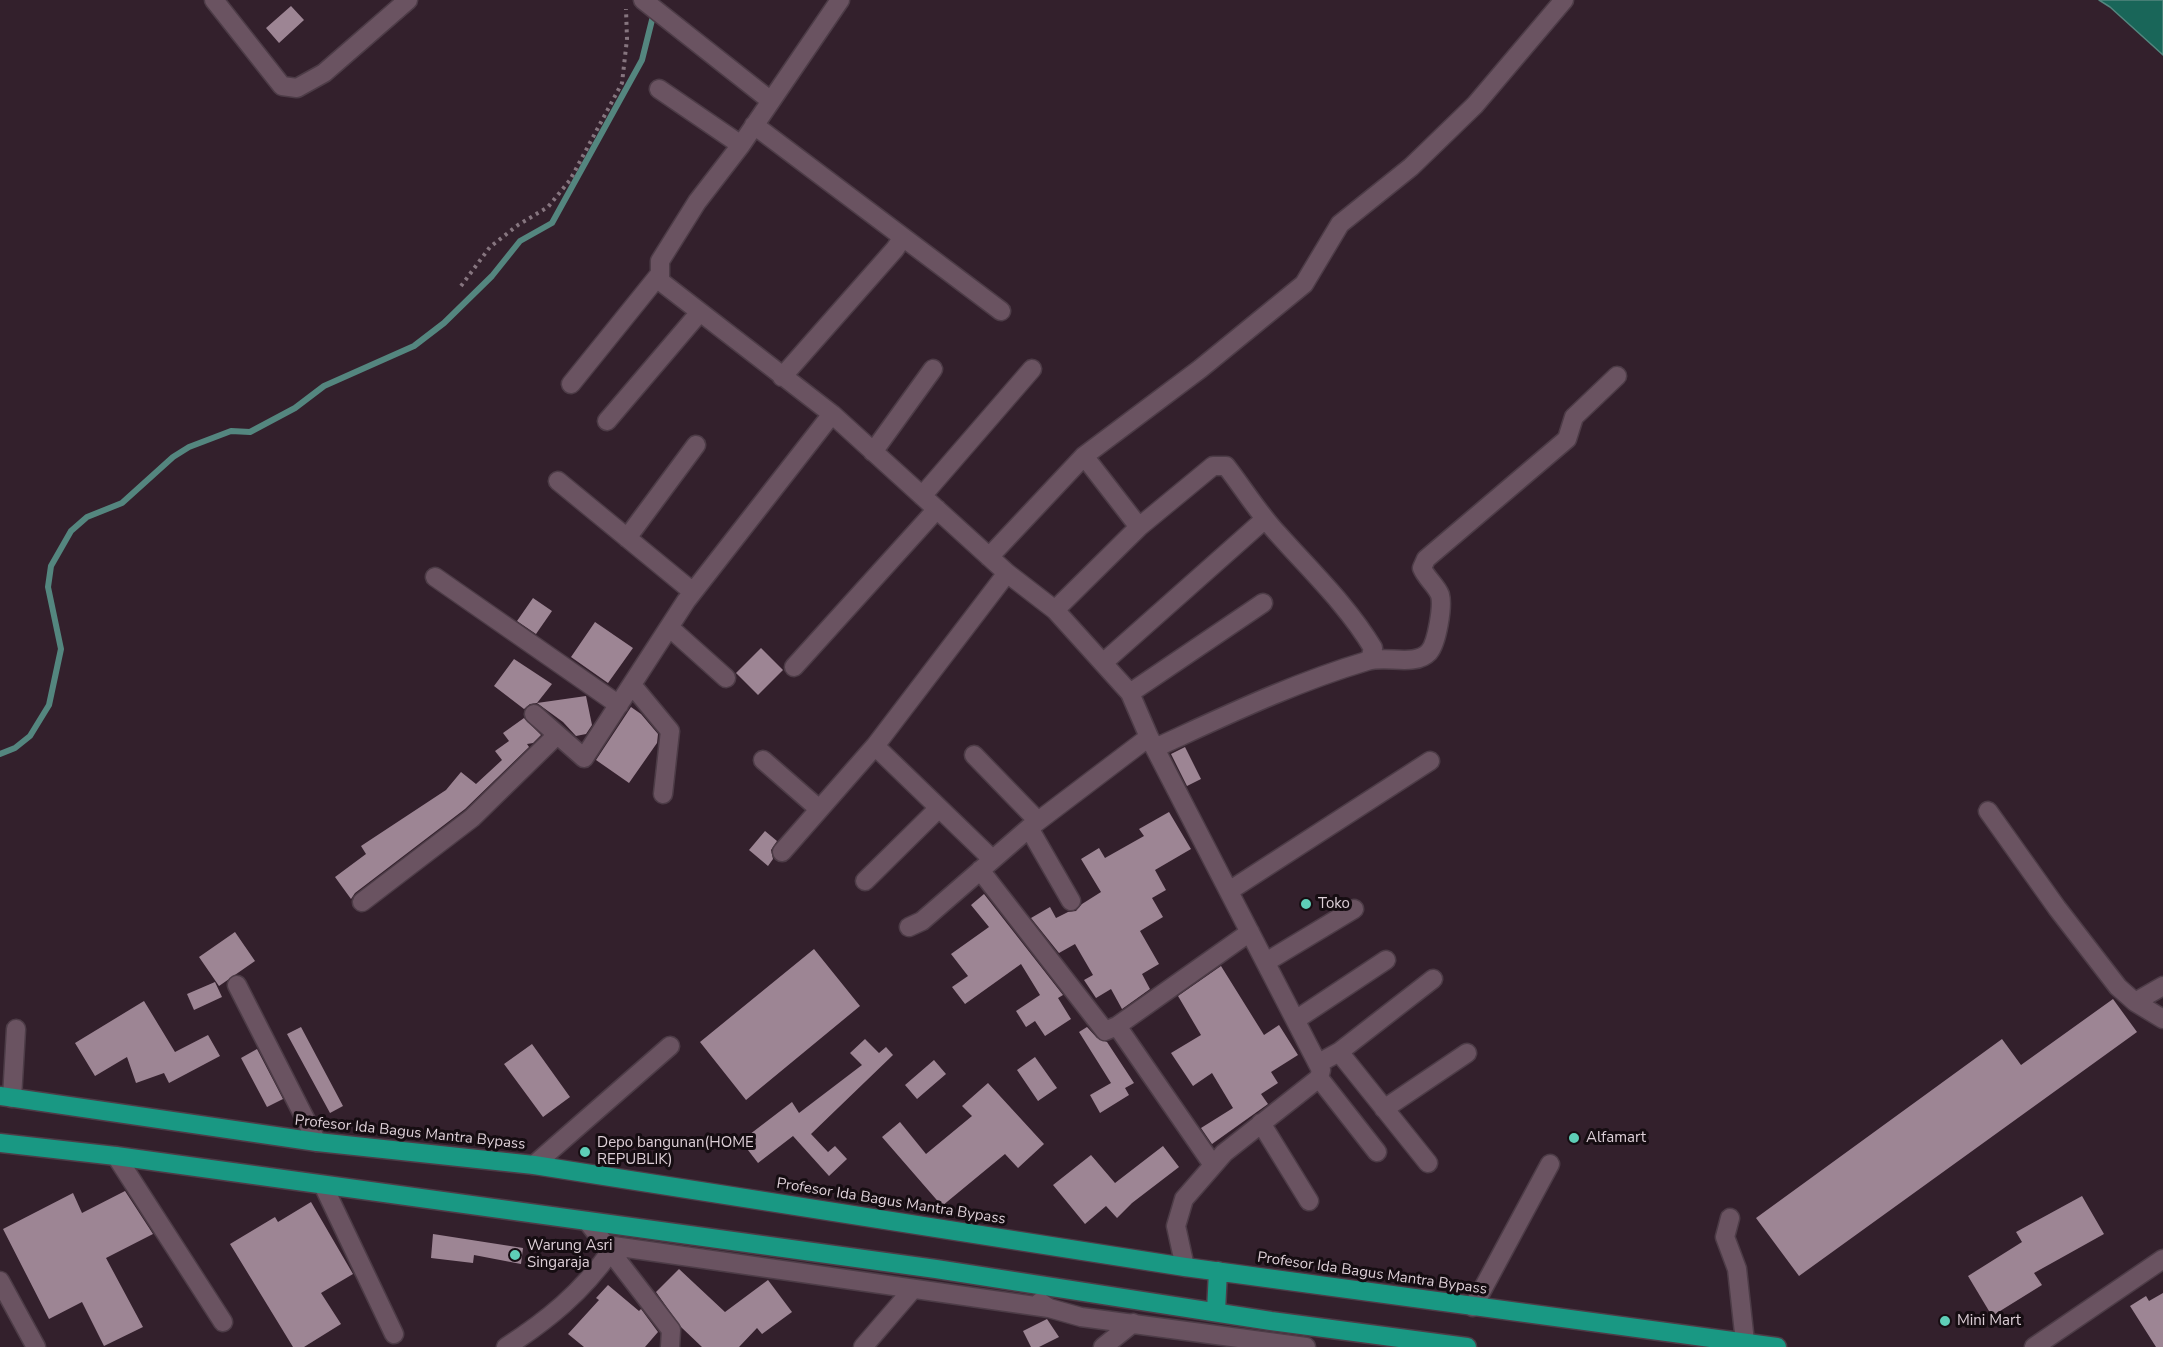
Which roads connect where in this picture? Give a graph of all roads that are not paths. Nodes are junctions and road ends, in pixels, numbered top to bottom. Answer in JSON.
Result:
{"nodes":[{"id":1,"x":214,"y":0,"type":"edge"},
{"id":2,"x":408,"y":0,"type":"edge"},
{"id":3,"x":643,"y":0,"type":"edge"},
{"id":4,"x":840,"y":0,"type":"edge"},
{"id":5,"x":1564,"y":0,"type":"edge"},
{"id":6,"x":659,"y":89,"type":"dead end"},
{"id":7,"x":771,"y":101,"type":"junction"},
{"id":8,"x":754,"y":125,"type":"junction"},
{"id":9,"x":741,"y":145,"type":"junction"},
{"id":10,"x":903,"y":237,"type":"junction"},
{"id":11,"x":658,"y":275,"type":"junction"},
{"id":12,"x":1001,"y":311,"type":"dead end"},
{"id":13,"x":700,"y":312,"type":"junction"},
{"id":14,"x":933,"y":369,"type":"dead end"},
{"id":15,"x":1032,"y":369,"type":"dead end"},
{"id":16,"x":1617,"y":376,"type":"dead end"},
{"id":17,"x":782,"y":377,"type":"junction"},
{"id":18,"x":572,"y":384,"type":"dead end"},
{"id":19,"x":832,"y":414,"type":"junction"},
{"id":20,"x":607,"y":421,"type":"dead end"},
{"id":21,"x":696,"y":445,"type":"dead end"},
{"id":22,"x":873,"y":452,"type":"junction"},
{"id":23,"x":1084,"y":456,"type":"junction"},
{"id":24,"x":558,"y":481,"type":"dead end"},
{"id":25,"x":922,"y":496,"type":"junction"},
{"id":26,"x":937,"y":510,"type":"junction"},
{"id":27,"x":1265,"y":519,"type":"junction"},
{"id":28,"x":1139,"y":527,"type":"junction"},
{"id":29,"x":627,"y":538,"type":"junction"},
{"id":30,"x":989,"y":557,"type":"junction"},
{"id":31,"x":1007,"y":573,"type":"junction"},
{"id":32,"x":435,"y":577,"type":"dead end"},
{"id":33,"x":693,"y":592,"type":"junction"},
{"id":34,"x":1263,"y":603,"type":"dead end"},
{"id":35,"x":1055,"y":610,"type":"junction"},
{"id":36,"x":669,"y":627,"type":"junction"},
{"id":37,"x":1370,"y":660,"type":"junction"},
{"id":38,"x":1104,"y":662,"type":"junction"},
{"id":39,"x":794,"y":667,"type":"dead end"},
{"id":40,"x":726,"y":678,"type":"dead end"},
{"id":41,"x":632,"y":685,"type":"junction"},
{"id":42,"x":1130,"y":693,"type":"junction"},
{"id":43,"x":619,"y":705,"type":"junction"},
{"id":44,"x":534,"y":714,"type":"dead end"},
{"id":45,"x":557,"y":735,"type":"junction"},
{"id":46,"x":1152,"y":743,"type":"junction"},
{"id":47,"x":875,"y":746,"type":"junction"},
{"id":48,"x":974,"y":754,"type":"dead end"},
{"id":49,"x":763,"y":760,"type":"dead end"},
{"id":50,"x":1430,"y":761,"type":"dead end"},
{"id":51,"x":663,"y":794,"type":"dead end"},
{"id":52,"x":939,"y":808,"type":"junction"},
{"id":53,"x":819,"y":809,"type":"junction"},
{"id":54,"x":1988,"y":810,"type":"dead end"},
{"id":55,"x":1034,"y":824,"type":"junction"},
{"id":56,"x":782,"y":852,"type":"dead end"},
{"id":57,"x":986,"y":865,"type":"junction"},
{"id":58,"x":865,"y":881,"type":"dead end"},
{"id":59,"x":1229,"y":891,"type":"junction"},
{"id":60,"x":1071,"y":901,"type":"dead end"},
{"id":61,"x":362,"y":902,"type":"dead end"},
{"id":62,"x":1354,"y":909,"type":"dead end"},
{"id":63,"x":909,"y":927,"type":"dead end"},
{"id":64,"x":1250,"y":932,"type":"junction"},
{"id":65,"x":1386,"y":960,"type":"dead end"},
{"id":66,"x":1266,"y":963,"type":"junction"},
{"id":67,"x":1433,"y":979,"type":"dead end"},
{"id":68,"x":237,"y":986,"type":"dead end"},
{"id":69,"x":2163,"y":986,"type":"edge"},
{"id":70,"x":2135,"y":1002,"type":"junction"},
{"id":71,"x":1297,"y":1019,"type":"junction"},
{"id":72,"x":2163,"y":1019,"type":"edge"},
{"id":73,"x":1117,"y":1026,"type":"junction"},
{"id":74,"x":16,"y":1029,"type":"dead end"},
{"id":75,"x":670,"y":1046,"type":"dead end"},
{"id":76,"x":1339,"y":1052,"type":"junction"},
{"id":77,"x":1467,"y":1053,"type":"dead end"},
{"id":78,"x":1319,"y":1071,"type":"junction"},
{"id":79,"x":6,"y":1097,"type":"edge"},
{"id":80,"x":1384,"y":1109,"type":"junction"},
{"id":81,"x":1261,"y":1123,"type":"junction"},
{"id":82,"x":317,"y":1142,"type":"junction"},
{"id":83,"x":0,"y":1143,"type":"edge"},
{"id":84,"x":1377,"y":1152,"type":"dead end"},
{"id":85,"x":116,"y":1156,"type":"junction"},
{"id":86,"x":1428,"y":1163,"type":"dead end"},
{"id":87,"x":1550,"y":1164,"type":"dead end"},
{"id":88,"x":534,"y":1165,"type":"junction"},
{"id":89,"x":1213,"y":1165,"type":"junction"},
{"id":90,"x":323,"y":1185,"type":"junction"},
{"id":91,"x":1309,"y":1202,"type":"dead end"},
{"id":92,"x":1730,"y":1218,"type":"dead end"},
{"id":93,"x":587,"y":1221,"type":"junction"},
{"id":94,"x":608,"y":1248,"type":"junction"},
{"id":95,"x":2163,"y":1259,"type":"edge"},
{"id":96,"x":1185,"y":1267,"type":"junction"},
{"id":97,"x":1218,"y":1271,"type":"junction"},
{"id":98,"x":1012,"y":1280,"type":"junction"},
{"id":99,"x":0,"y":1281,"type":"edge"},
{"id":100,"x":913,"y":1289,"type":"junction"},
{"id":101,"x":1473,"y":1307,"type":"junction"},
{"id":102,"x":1049,"y":1308,"type":"junction"},
{"id":103,"x":1216,"y":1311,"type":"junction"},
{"id":104,"x":1271,"y":1321,"type":"junction"},
{"id":105,"x":223,"y":1322,"type":"dead end"},
{"id":106,"x":1133,"y":1323,"type":"junction"},
{"id":107,"x":394,"y":1334,"type":"dead end"},
{"id":108,"x":1745,"y":1342,"type":"junction"},
{"id":109,"x":1273,"y":1345,"type":"edge"},
{"id":110,"x":36,"y":1347,"type":"edge"},
{"id":111,"x":506,"y":1347,"type":"edge"},
{"id":112,"x":670,"y":1347,"type":"edge"},
{"id":113,"x":863,"y":1347,"type":"edge"},
{"id":114,"x":1103,"y":1347,"type":"edge"},
{"id":115,"x":1306,"y":1347,"type":"edge"},
{"id":116,"x":1467,"y":1347,"type":"edge"},
{"id":117,"x":1777,"y":1347,"type":"edge"},
{"id":118,"x":2034,"y":1347,"type":"edge"}],
"edges":[{"from":1,"to":2,"type":"street"},
{"from":3,"to":7,"type":"street"},
{"from":4,"to":7,"type":"street"},
{"from":5,"to":23,"type":"street"},
{"from":6,"to":9,"type":"street"},
{"from":7,"to":8,"type":"street"},
{"from":8,"to":9,"type":"street"},
{"from":8,"to":10,"type":"street"},
{"from":9,"to":11,"type":"street"},
{"from":10,"to":12,"type":"street"},
{"from":10,"to":17,"type":"street"},
{"from":11,"to":13,"type":"street"},
{"from":11,"to":18,"type":"street"},
{"from":13,"to":17,"type":"street"},
{"from":13,"to":20,"type":"street"},
{"from":14,"to":22,"type":"street"},
{"from":15,"to":25,"type":"street"},
{"from":16,"to":37,"type":"street"},
{"from":17,"to":19,"type":"street"},
{"from":19,"to":22,"type":"street"},
{"from":19,"to":33,"type":"street"},
{"from":21,"to":29,"type":"street"},
{"from":22,"to":25,"type":"street"},
{"from":23,"to":28,"type":"street"},
{"from":23,"to":30,"type":"street"},
{"from":24,"to":29,"type":"street"},
{"from":25,"to":26,"type":"street"},
{"from":26,"to":30,"type":"street"},
{"from":26,"to":39,"type":"street"},
{"from":27,"to":28,"type":"street"},
{"from":27,"to":37,"type":"street"},
{"from":27,"to":38,"type":"street"},
{"from":28,"to":35,"type":"street"},
{"from":29,"to":33,"type":"street"},
{"from":30,"to":31,"type":"street"},
{"from":31,"to":35,"type":"street"},
{"from":31,"to":47,"type":"street"},
{"from":32,"to":43,"type":"street"},
{"from":33,"to":36,"type":"street"},
{"from":34,"to":42,"type":"street"},
{"from":35,"to":38,"type":"street"},
{"from":36,"to":40,"type":"street"},
{"from":36,"to":41,"type":"street"},
{"from":37,"to":46,"type":"street"},
{"from":38,"to":42,"type":"street"},
{"from":41,"to":43,"type":"street"},
{"from":41,"to":51,"type":"street"},
{"from":42,"to":46,"type":"street"},
{"from":43,"to":45,"type":"street"},
{"from":44,"to":45,"type":"street"},
{"from":45,"to":61,"type":"street"},
{"from":46,"to":55,"type":"street"},
{"from":46,"to":59,"type":"street"},
{"from":47,"to":52,"type":"street"},
{"from":47,"to":53,"type":"street"},
{"from":48,"to":55,"type":"street"},
{"from":49,"to":53,"type":"street"},
{"from":50,"to":59,"type":"street"},
{"from":52,"to":57,"type":"street"},
{"from":52,"to":58,"type":"street"},
{"from":53,"to":56,"type":"street"},
{"from":54,"to":70,"type":"street"},
{"from":55,"to":57,"type":"street"},
{"from":55,"to":60,"type":"street"},
{"from":57,"to":63,"type":"street"},
{"from":57,"to":73,"type":"street"},
{"from":59,"to":64,"type":"street"},
{"from":62,"to":66,"type":"street"},
{"from":64,"to":66,"type":"street"},
{"from":64,"to":73,"type":"street"},
{"from":65,"to":71,"type":"street"},
{"from":66,"to":71,"type":"street"},
{"from":67,"to":76,"type":"street"},
{"from":68,"to":82,"type":"street"},
{"from":69,"to":70,"type":"street"},
{"from":70,"to":72,"type":"street"},
{"from":71,"to":78,"type":"street"},
{"from":73,"to":89,"type":"street"},
{"from":74,"to":79,"type":"street"},
{"from":75,"to":88,"type":"street"},
{"from":76,"to":78,"type":"street"},
{"from":76,"to":80,"type":"street"},
{"from":77,"to":80,"type":"street"},
{"from":78,"to":81,"type":"street"},
{"from":78,"to":84,"type":"street"},
{"from":79,"to":82,"type":"highway","name":"Profesor Ida Bagus Mantra Bypass"},
{"from":80,"to":86,"type":"street"},
{"from":81,"to":89,"type":"street"},
{"from":81,"to":91,"type":"street"},
{"from":82,"to":88,"type":"highway","name":"Profesor Ida Bagus Mantra Bypass"},
{"from":83,"to":85,"type":"highway"},
{"from":85,"to":90,"type":"highway"},
{"from":85,"to":105,"type":"street"},
{"from":87,"to":101,"type":"street"},
{"from":88,"to":96,"type":"highway","name":"Profesor Ida Bagus Mantra Bypass"},
{"from":89,"to":96,"type":"street"},
{"from":90,"to":93,"type":"highway"},
{"from":90,"to":107,"type":"street"},
{"from":92,"to":108,"type":"street"},
{"from":93,"to":94,"type":"street"},
{"from":93,"to":98,"type":"highway"},
{"from":94,"to":100,"type":"street"},
{"from":94,"to":111,"type":"street"},
{"from":94,"to":112,"type":"street"},
{"from":95,"to":118,"type":"street"},
{"from":96,"to":97,"type":"highway","name":"Profesor Ida Bagus Mantra Bypass"},
{"from":97,"to":101,"type":"highway","name":"Profesor Ida Bagus Mantra Bypass"},
{"from":97,"to":103,"type":"highway"},
{"from":98,"to":102,"type":"street"},
{"from":98,"to":103,"type":"highway"},
{"from":99,"to":110,"type":"street"},
{"from":100,"to":102,"type":"street"},
{"from":100,"to":113,"type":"street"},
{"from":101,"to":108,"type":"highway","name":"Profesor Ida Bagus Mantra Bypass"},
{"from":102,"to":106,"type":"street"},
{"from":103,"to":104,"type":"highway"},
{"from":104,"to":109,"type":"street"},
{"from":104,"to":116,"type":"highway"},
{"from":106,"to":109,"type":"street"},
{"from":106,"to":114,"type":"street"},
{"from":108,"to":117,"type":"highway","name":"Profesor Ida Bagus Mantra Bypass"},
{"from":109,"to":115,"type":"street"}]}
